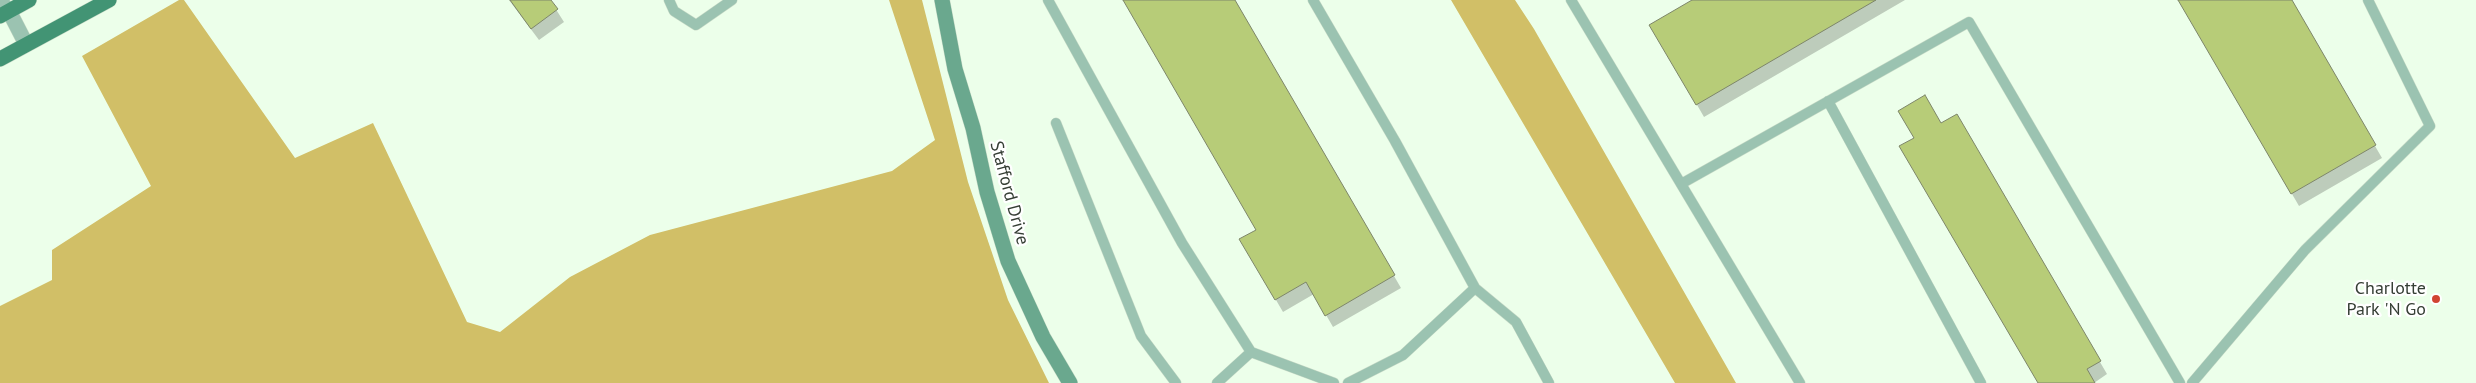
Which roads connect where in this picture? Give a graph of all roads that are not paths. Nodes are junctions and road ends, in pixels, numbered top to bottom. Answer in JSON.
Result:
{"nodes":[{"id":1,"x":29,"y":0,"type":"edge"},
{"id":2,"x":109,"y":0,"type":"edge"},
{"id":3,"x":669,"y":0,"type":"edge"},
{"id":4,"x":732,"y":0,"type":"edge"},
{"id":5,"x":942,"y":0,"type":"edge"},
{"id":6,"x":1048,"y":0,"type":"edge"},
{"id":7,"x":1313,"y":0,"type":"edge"},
{"id":8,"x":1571,"y":0,"type":"edge"},
{"id":9,"x":2368,"y":0,"type":"edge"},
{"id":10,"x":3,"y":9,"type":"edge"},
{"id":11,"x":26,"y":44,"type":"junction"},
{"id":12,"x":0,"y":59,"type":"edge"},
{"id":13,"x":1828,"y":101,"type":"junction"},
{"id":14,"x":1056,"y":123,"type":"dead end"},
{"id":15,"x":1681,"y":184,"type":"junction"},
{"id":16,"x":1475,"y":288,"type":"junction"},
{"id":17,"x":1251,"y":352,"type":"junction"},
{"id":18,"x":1070,"y":383,"type":"edge"},
{"id":19,"x":1176,"y":383,"type":"edge"},
{"id":20,"x":1217,"y":383,"type":"edge"},
{"id":21,"x":1334,"y":383,"type":"edge"},
{"id":22,"x":1348,"y":383,"type":"edge"},
{"id":23,"x":1550,"y":383,"type":"edge"},
{"id":24,"x":1800,"y":383,"type":"edge"},
{"id":25,"x":1981,"y":383,"type":"edge"},
{"id":26,"x":2180,"y":383,"type":"edge"},
{"id":27,"x":2192,"y":383,"type":"edge"}],
"edges":[{"from":1,"to":10,"type":"main road"},
{"from":2,"to":11,"type":"main road"},
{"from":3,"to":4,"type":"lane"},
{"from":5,"to":18,"type":"street","name":"Stafford Drive"},
{"from":6,"to":17,"type":"lane"},
{"from":7,"to":16,"type":"lane"},
{"from":8,"to":15,"type":"lane"},
{"from":9,"to":27,"type":"lane"},
{"from":10,"to":11,"type":"street"},
{"from":11,"to":12,"type":"main road"},
{"from":13,"to":15,"type":"lane"},
{"from":13,"to":25,"type":"lane"},
{"from":13,"to":26,"type":"lane"},
{"from":14,"to":19,"type":"lane"},
{"from":15,"to":24,"type":"lane"},
{"from":16,"to":22,"type":"lane"},
{"from":16,"to":23,"type":"lane"},
{"from":17,"to":20,"type":"lane"},
{"from":17,"to":21,"type":"lane"}]}
